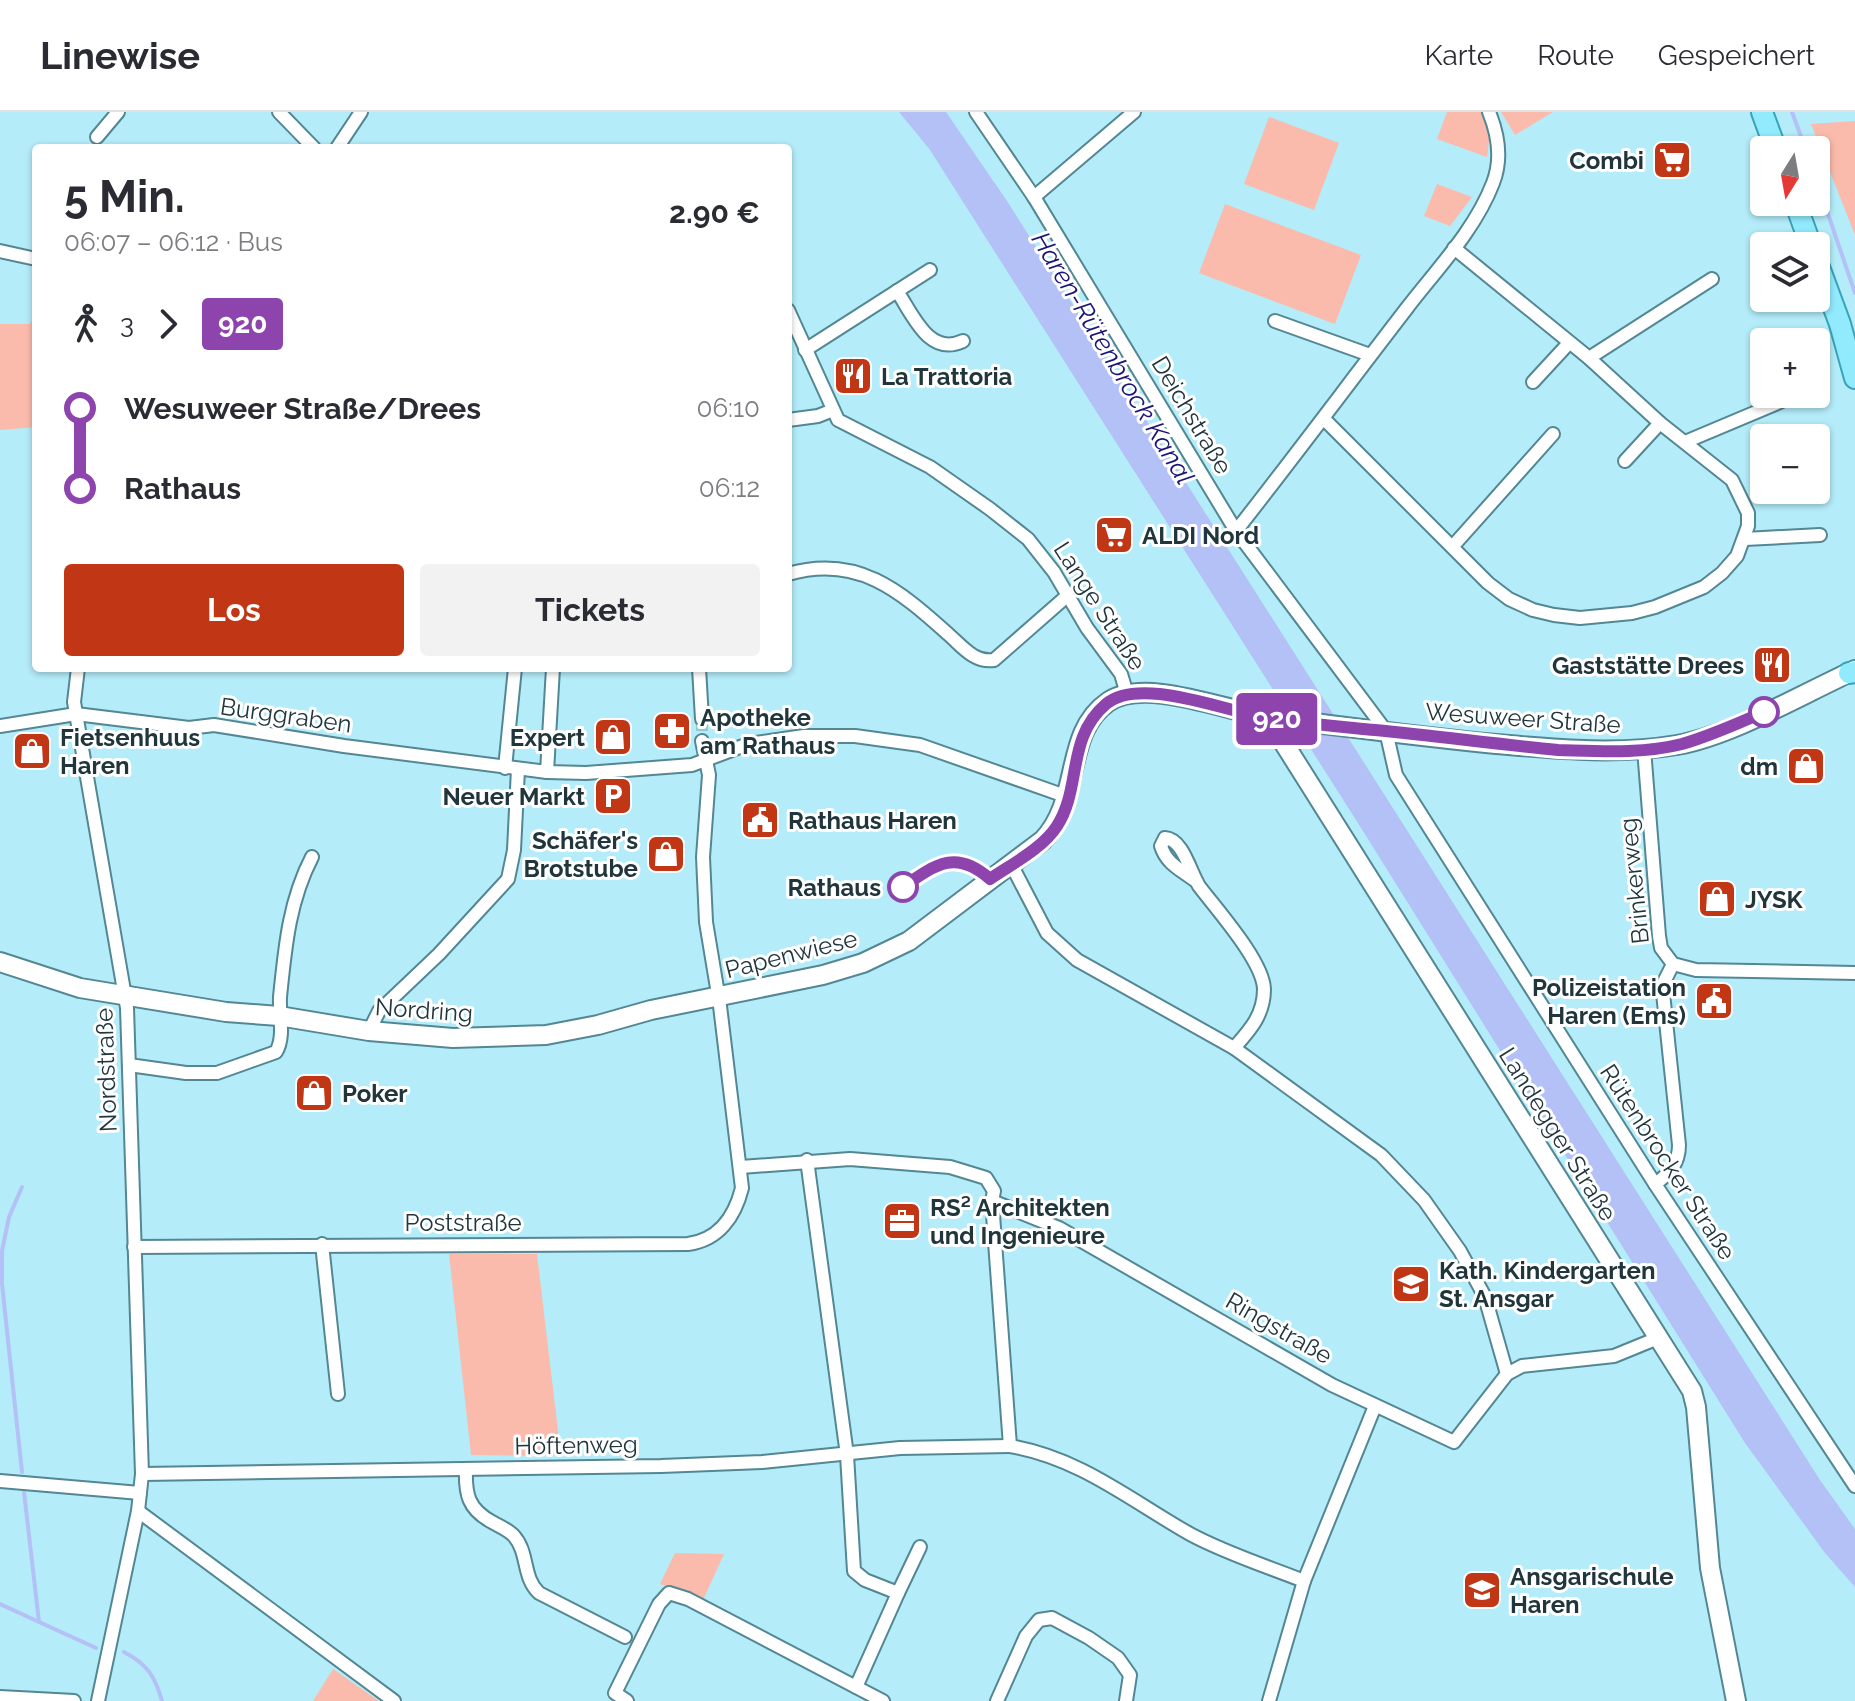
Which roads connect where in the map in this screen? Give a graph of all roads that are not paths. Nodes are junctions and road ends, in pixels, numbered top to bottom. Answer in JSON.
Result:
{"nodes":[{"id":1,"x":118,"y":112,"type":"edge"},
{"id":2,"x":279,"y":112,"type":"edge"},
{"id":3,"x":361,"y":112,"type":"edge"},
{"id":4,"x":976,"y":112,"type":"edge"},
{"id":5,"x":1134,"y":112,"type":"edge"},
{"id":6,"x":1489,"y":112,"type":"edge"},
{"id":7,"x":1762,"y":112,"type":"edge"},
{"id":8,"x":1771,"y":136,"type":"edge"},
{"id":9,"x":97,"y":137,"type":"dead end"},
{"id":10,"x":310,"y":144,"type":"edge"},
{"id":11,"x":340,"y":144,"type":"edge"},
{"id":12,"x":1034,"y":197,"type":"junction"},
{"id":13,"x":1454,"y":248,"type":"junction"},
{"id":14,"x":0,"y":251,"type":"edge"},
{"id":15,"x":32,"y":258,"type":"edge"},
{"id":16,"x":930,"y":270,"type":"dead end"},
{"id":17,"x":1712,"y":279,"type":"dead end"},
{"id":18,"x":897,"y":291,"type":"junction"},
{"id":19,"x":1830,"y":297,"type":"edge"},
{"id":20,"x":792,"y":319,"type":"edge"},
{"id":21,"x":1275,"y":321,"type":"dead end"},
{"id":22,"x":963,"y":341,"type":"dead end"},
{"id":23,"x":1569,"y":343,"type":"junction"},
{"id":24,"x":805,"y":350,"type":"junction"},
{"id":25,"x":1370,"y":355,"type":"junction"},
{"id":26,"x":1589,"y":358,"type":"junction"},
{"id":27,"x":1855,"y":378,"type":"edge"},
{"id":28,"x":1533,"y":382,"type":"dead end"},
{"id":29,"x":1766,"y":408,"type":"edge"},
{"id":30,"x":833,"y":410,"type":"junction"},
{"id":31,"x":792,"y":419,"type":"edge"},
{"id":32,"x":1324,"y":419,"type":"junction"},
{"id":33,"x":1660,"y":423,"type":"junction"},
{"id":34,"x":1553,"y":434,"type":"dead end"},
{"id":35,"x":1685,"y":442,"type":"junction"},
{"id":36,"x":1625,"y":461,"type":"dead end"},
{"id":37,"x":1236,"y":531,"type":"junction"},
{"id":38,"x":1820,"y":535,"type":"dead end"},
{"id":39,"x":1745,"y":539,"type":"junction"},
{"id":40,"x":1453,"y":546,"type":"junction"},
{"id":41,"x":792,"y":573,"type":"edge"},
{"id":42,"x":1067,"y":596,"type":"junction"},
{"id":43,"x":1853,"y":671,"type":"edge"},
{"id":44,"x":77,"y":672,"type":"edge"},
{"id":45,"x":515,"y":672,"type":"edge"},
{"id":46,"x":553,"y":672,"type":"edge"},
{"id":47,"x":699,"y":672,"type":"edge"},
{"id":48,"x":1127,"y":694,"type":"junction"},
{"id":49,"x":76,"y":714,"type":"junction"},
{"id":50,"x":702,"y":719,"type":"tunnel mouth"},
{"id":51,"x":1276,"y":719,"type":"junction"},
{"id":52,"x":0,"y":726,"type":"edge"},
{"id":53,"x":1386,"y":731,"type":"junction"},
{"id":54,"x":702,"y":741,"type":"tunnel mouth"},
{"id":55,"x":1644,"y":749,"type":"junction"},
{"id":56,"x":708,"y":760,"type":"junction"},
{"id":57,"x":512,"y":768,"type":"junction"},
{"id":58,"x":547,"y":772,"type":"junction"},
{"id":59,"x":1068,"y":797,"type":"junction"},
{"id":60,"x":312,"y":857,"type":"dead end"},
{"id":61,"x":1011,"y":864,"type":"junction"},
{"id":62,"x":1197,"y":882,"type":"dead end"},
{"id":63,"x":0,"y":962,"type":"edge"},
{"id":64,"x":1673,"y":964,"type":"junction"},
{"id":65,"x":1855,"y":973,"type":"edge"},
{"id":66,"x":125,"y":996,"type":"junction"},
{"id":67,"x":718,"y":996,"type":"junction"},
{"id":68,"x":279,"y":1016,"type":"junction"},
{"id":69,"x":369,"y":1031,"type":"junction"},
{"id":70,"x":1234,"y":1048,"type":"junction"},
{"id":71,"x":129,"y":1065,"type":"junction"},
{"id":72,"x":807,"y":1160,"type":"junction"},
{"id":73,"x":741,"y":1167,"type":"junction"},
{"id":74,"x":1655,"y":1184,"type":"junction"},
{"id":75,"x":992,"y":1201,"type":"junction"},
{"id":76,"x":322,"y":1244,"type":"junction"},
{"id":77,"x":134,"y":1247,"type":"junction"},
{"id":78,"x":1658,"y":1338,"type":"junction"},
{"id":79,"x":1507,"y":1374,"type":"junction"},
{"id":80,"x":338,"y":1394,"type":"dead end"},
{"id":81,"x":1375,"y":1406,"type":"junction"},
{"id":82,"x":1010,"y":1446,"type":"junction"},
{"id":83,"x":847,"y":1455,"type":"junction"},
{"id":84,"x":466,"y":1469,"type":"junction"},
{"id":85,"x":142,"y":1474,"type":"junction"},
{"id":86,"x":2,"y":1481,"type":"edge"},
{"id":87,"x":1855,"y":1486,"type":"edge"},
{"id":88,"x":140,"y":1493,"type":"junction"},
{"id":89,"x":138,"y":1511,"type":"junction"},
{"id":90,"x":920,"y":1547,"type":"dead end"},
{"id":91,"x":1304,"y":1581,"type":"junction"},
{"id":92,"x":898,"y":1593,"type":"junction"},
{"id":93,"x":625,"y":1637,"type":"dead end"},
{"id":94,"x":856,"y":1687,"type":"junction"},
{"id":95,"x":0,"y":1697,"type":"edge"},
{"id":96,"x":74,"y":1701,"type":"edge"},
{"id":97,"x":98,"y":1701,"type":"edge"},
{"id":98,"x":394,"y":1701,"type":"edge"},
{"id":99,"x":627,"y":1701,"type":"edge"},
{"id":100,"x":883,"y":1701,"type":"edge"},
{"id":101,"x":997,"y":1701,"type":"edge"},
{"id":102,"x":1126,"y":1701,"type":"edge"},
{"id":103,"x":1269,"y":1701,"type":"edge"},
{"id":104,"x":1736,"y":1701,"type":"edge"}],
"edges":[{"from":1,"to":9,"type":"street"},
{"from":2,"to":10,"type":"street"},
{"from":3,"to":11,"type":"street"},
{"from":4,"to":12,"type":"street","name":"Deichstraße"},
{"from":5,"to":12,"type":"street"},
{"from":6,"to":13,"type":"street"},
{"from":7,"to":8,"type":"main road"},
{"from":12,"to":37,"type":"street","name":"Deichstraße"},
{"from":13,"to":23,"type":"street"},
{"from":13,"to":25,"type":"street"},
{"from":14,"to":15,"type":"street"},
{"from":16,"to":18,"type":"street"},
{"from":17,"to":26,"type":"street"},
{"from":18,"to":22,"type":"street"},
{"from":18,"to":24,"type":"street"},
{"from":19,"to":27,"type":"main road"},
{"from":20,"to":24,"type":"street"},
{"from":21,"to":25,"type":"street"},
{"from":23,"to":26,"type":"street"},
{"from":23,"to":28,"type":"street"},
{"from":24,"to":30,"type":"street"},
{"from":25,"to":32,"type":"street"},
{"from":26,"to":33,"type":"street"},
{"from":29,"to":35,"type":"street"},
{"from":30,"to":31,"type":"street"},
{"from":30,"to":42,"type":"street","name":"Lange Straße"},
{"from":32,"to":37,"type":"street"},
{"from":32,"to":40,"type":"street"},
{"from":33,"to":35,"type":"street"},
{"from":33,"to":36,"type":"street"},
{"from":34,"to":40,"type":"street"},
{"from":35,"to":39,"type":"street"},
{"from":37,"to":53,"type":"street","name":"Deichstraße"},
{"from":38,"to":39,"type":"street"},
{"from":39,"to":40,"type":"street"},
{"from":41,"to":42,"type":"street"},
{"from":42,"to":48,"type":"street","name":"Lange Straße"},
{"from":43,"to":55,"type":"main road","name":"Wesuweer Straße"},
{"from":44,"to":49,"type":"street","name":"Nordstraße"},
{"from":45,"to":57,"type":"street"},
{"from":46,"to":58,"type":"street"},
{"from":47,"to":50,"type":"street"},
{"from":48,"to":51,"type":"main road","name":"Lange Straße"},
{"from":48,"to":59,"type":"main road","name":"Papenwiese"},
{"from":49,"to":52,"type":"street","name":"Burggraben"},
{"from":49,"to":57,"type":"street","name":"Burggraben"},
{"from":49,"to":66,"type":"street","name":"Nordstraße"},
{"from":51,"to":53,"type":"main road","name":"Wesuweer Straße"},
{"from":51,"to":78,"type":"main road","name":"Landegger Straße"},
{"from":53,"to":55,"type":"main road","name":"Wesuweer Straße"},
{"from":53,"to":74,"type":"street","name":"Rütenbrocker Straße"},
{"from":54,"to":56,"type":"street"},
{"from":55,"to":64,"type":"street","name":"Brinkerweg"},
{"from":56,"to":58,"type":"street"},
{"from":56,"to":59,"type":"street"},
{"from":56,"to":67,"type":"street","name":"Papenwiese"},
{"from":57,"to":58,"type":"street"},
{"from":57,"to":69,"type":"street"},
{"from":59,"to":61,"type":"main road","name":"Papenwiese"},
{"from":60,"to":68,"type":"street"},
{"from":61,"to":67,"type":"main road","name":"Papenwiese"},
{"from":61,"to":70,"type":"street"},
{"from":62,"to":70,"type":"street"},
{"from":63,"to":66,"type":"main road","name":"Nordring"},
{"from":64,"to":65,"type":"street"},
{"from":64,"to":74,"type":"street","name":"Brinkerweg"},
{"from":66,"to":68,"type":"main road","name":"Nordring"},
{"from":66,"to":71,"type":"street","name":"Nordstraße"},
{"from":67,"to":69,"type":"main road","name":"Nordring"},
{"from":67,"to":73,"type":"street","name":"Papenwiese"},
{"from":68,"to":69,"type":"main road","name":"Nordring"},
{"from":68,"to":71,"type":"street"},
{"from":70,"to":79,"type":"street"},
{"from":71,"to":77,"type":"street","name":"Nordstraße"},
{"from":72,"to":73,"type":"street"},
{"from":72,"to":75,"type":"street"},
{"from":72,"to":83,"type":"street"},
{"from":73,"to":76,"type":"street","name":"Poststraße"},
{"from":74,"to":87,"type":"street","name":"Rütenbrocker Straße"},
{"from":75,"to":81,"type":"street","name":"Ringstraße"},
{"from":75,"to":82,"type":"street"},
{"from":76,"to":77,"type":"street","name":"Poststraße"},
{"from":76,"to":80,"type":"street"},
{"from":77,"to":85,"type":"street","name":"Nordstraße"},
{"from":78,"to":79,"type":"street"},
{"from":78,"to":104,"type":"main road","name":"Landegger Straße"},
{"from":79,"to":81,"type":"street","name":"Ringstraße"},
{"from":81,"to":91,"type":"street"},
{"from":82,"to":83,"type":"street","name":"Höftenweg"},
{"from":82,"to":91,"type":"street"},
{"from":83,"to":84,"type":"street","name":"Höftenweg"},
{"from":83,"to":92,"type":"street"},
{"from":84,"to":85,"type":"street","name":"Höftenweg"},
{"from":84,"to":93,"type":"street"},
{"from":85,"to":88,"type":"street","name":"Nordstraße"},
{"from":86,"to":88,"type":"street"},
{"from":88,"to":89,"type":"street","name":"Nordstraße"},
{"from":89,"to":97,"type":"street","name":"Nordstraße"},
{"from":89,"to":98,"type":"street"},
{"from":90,"to":92,"type":"street"},
{"from":91,"to":103,"type":"street"},
{"from":92,"to":94,"type":"street"},
{"from":94,"to":99,"type":"street"},
{"from":94,"to":100,"type":"street"},
{"from":95,"to":96,"type":"street"},
{"from":101,"to":102,"type":"street"}]}
